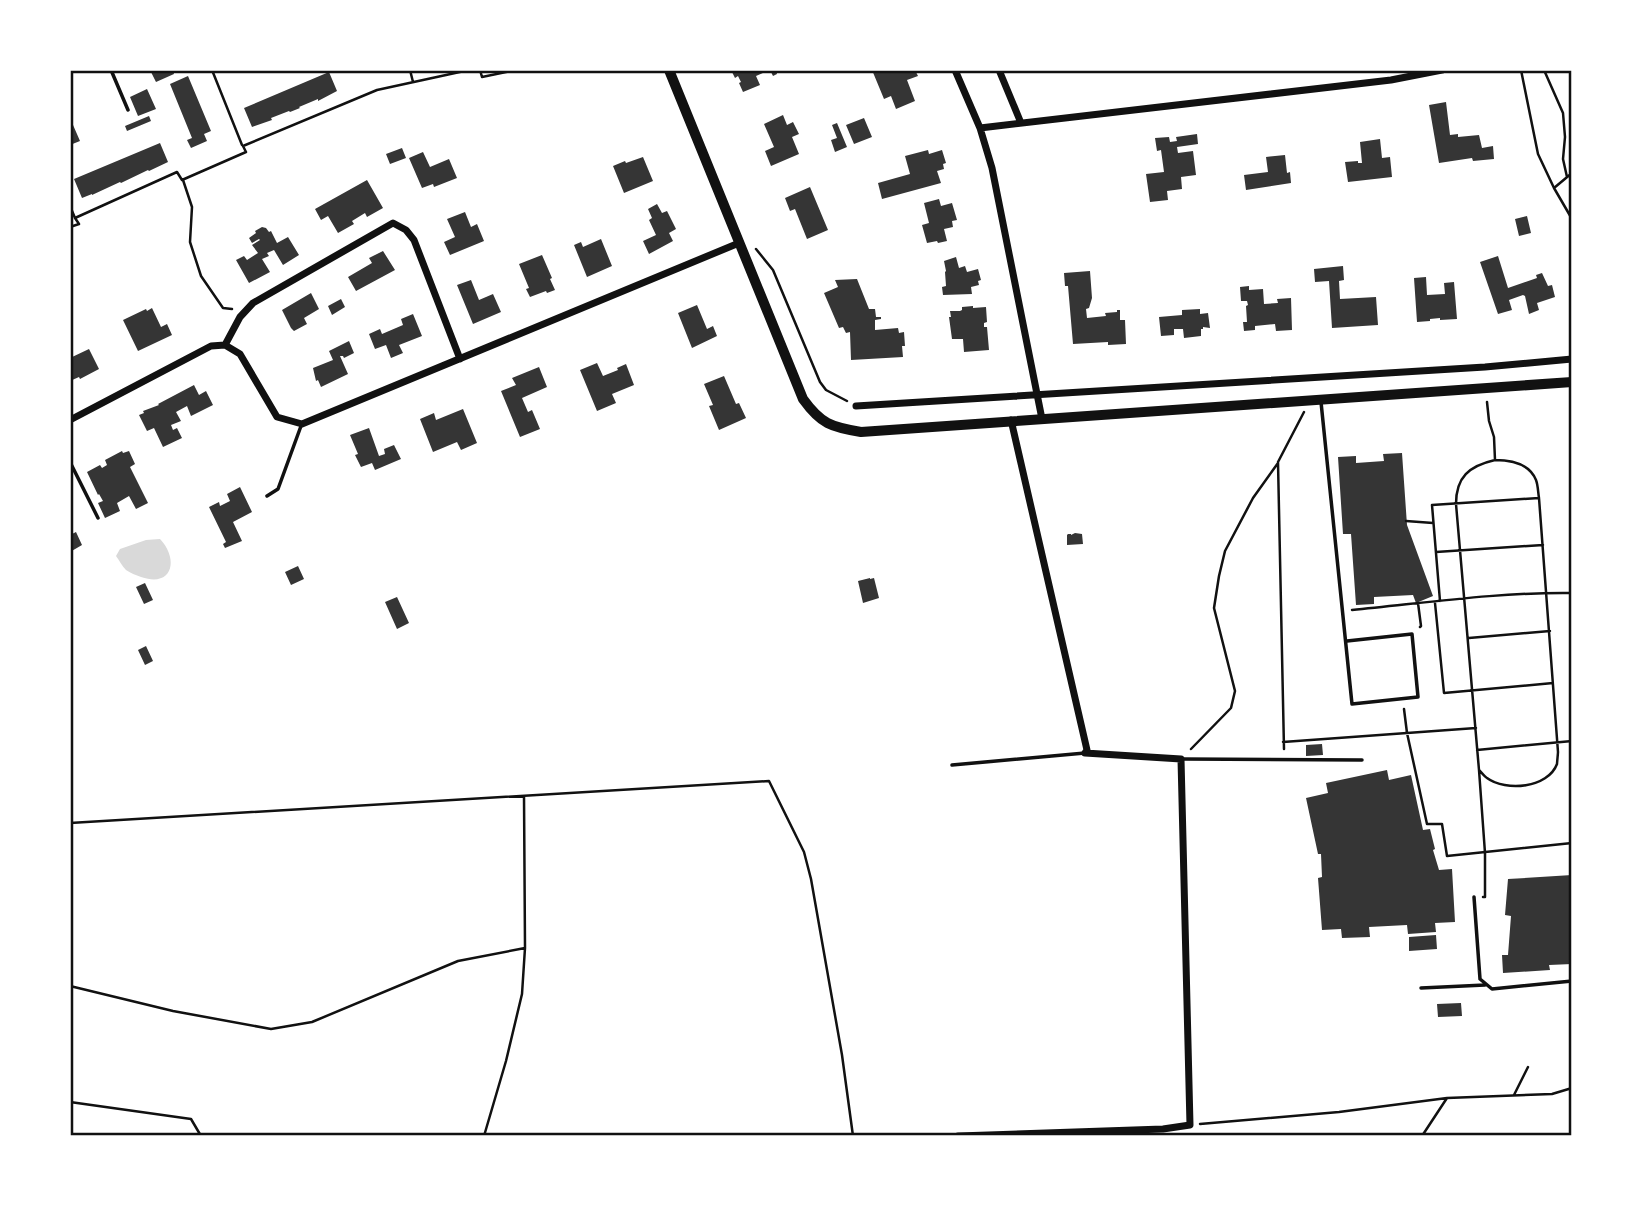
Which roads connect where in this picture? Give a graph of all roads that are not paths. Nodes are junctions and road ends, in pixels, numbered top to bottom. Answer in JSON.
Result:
{"nodes":[{"id":1,"x":111,"y":70,"type":"edge"},
{"id":2,"x":669,"y":70,"type":"edge"},
{"id":3,"x":955,"y":70,"type":"edge"},
{"id":4,"x":999,"y":70,"type":"edge"},
{"id":5,"x":1442,"y":70,"type":"edge"},
{"id":6,"x":128,"y":110,"type":"dead end"},
{"id":7,"x":1020,"y":123,"type":"junction"},
{"id":8,"x":980,"y":128,"type":"junction"},
{"id":9,"x":739,"y":243,"type":"junction"},
{"id":10,"x":226,"y":345,"type":"junction"},
{"id":11,"x":460,"y":359,"type":"junction"},
{"id":12,"x":1572,"y":359,"type":"edge"},
{"id":13,"x":1572,"y":382,"type":"edge"},
{"id":14,"x":1038,"y":396,"type":"junction"},
{"id":15,"x":1321,"y":400,"type":"junction"},
{"id":16,"x":856,"y":406,"type":"road end"},
{"id":17,"x":70,"y":419,"type":"edge"},
{"id":18,"x":1042,"y":419,"type":"junction"},
{"id":19,"x":1011,"y":421,"type":"junction"},
{"id":20,"x":302,"y":424,"type":"junction"},
{"id":21,"x":70,"y":462,"type":"edge"},
{"id":22,"x":267,"y":496,"type":"dead end"},
{"id":23,"x":98,"y":518,"type":"dead end"},
{"id":24,"x":1346,"y":641,"type":"junction"},
{"id":25,"x":1085,"y":753,"type":"junction"},
{"id":26,"x":1181,"y":759,"type":"junction"},
{"id":27,"x":1362,"y":760,"type":"dead end"},
{"id":28,"x":952,"y":765,"type":"dead end"},
{"id":29,"x":1474,"y":897,"type":"road end"},
{"id":30,"x":1572,"y":981,"type":"edge"},
{"id":31,"x":1487,"y":985,"type":"junction"},
{"id":32,"x":1421,"y":988,"type":"dead end"},
{"id":33,"x":958,"y":1136,"type":"edge"}],
"edges":[{"from":1,"to":6,"type":"lane"},
{"from":2,"to":9,"type":"street"},
{"from":3,"to":8,"type":"street"},
{"from":4,"to":7,"type":"street"},
{"from":5,"to":7,"type":"street"},
{"from":7,"to":8,"type":"street"},
{"from":8,"to":14,"type":"street"},
{"from":9,"to":11,"type":"street"},
{"from":9,"to":19,"type":"street"},
{"from":10,"to":11,"type":"street"},
{"from":10,"to":17,"type":"street"},
{"from":10,"to":20,"type":"street"},
{"from":11,"to":20,"type":"street"},
{"from":12,"to":14,"type":"street"},
{"from":13,"to":15,"type":"street"},
{"from":14,"to":16,"type":"street"},
{"from":14,"to":18,"type":"street"},
{"from":15,"to":18,"type":"street"},
{"from":15,"to":24,"type":"lane"},
{"from":18,"to":19,"type":"street"},
{"from":19,"to":25,"type":"street"},
{"from":20,"to":22,"type":"lane"},
{"from":21,"to":23,"type":"lane"},
{"from":24,"to":24,"type":"lane"},
{"from":25,"to":26,"type":"street"},
{"from":25,"to":28,"type":"lane"},
{"from":26,"to":27,"type":"lane"},
{"from":26,"to":33,"type":"street"},
{"from":29,"to":31,"type":"lane"},
{"from":30,"to":31,"type":"lane"},
{"from":31,"to":32,"type":"lane"}]}
